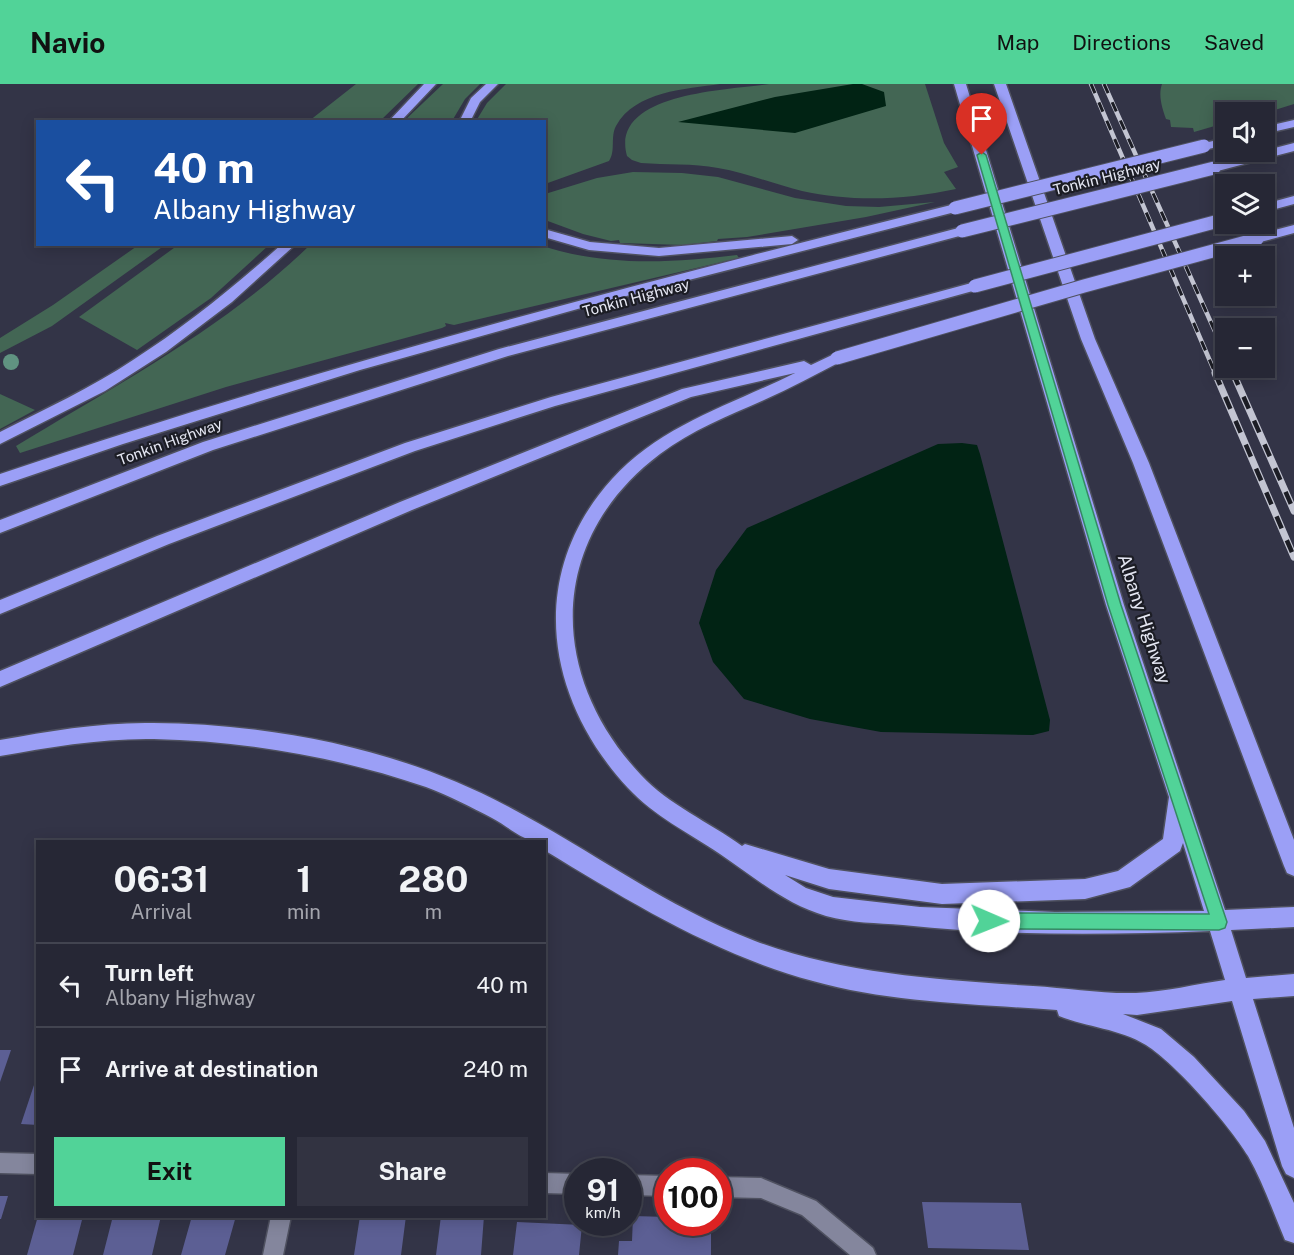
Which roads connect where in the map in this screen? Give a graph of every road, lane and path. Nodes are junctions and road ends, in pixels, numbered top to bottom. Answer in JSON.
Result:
{"nodes":[{"id":1,"x":430,"y":84,"type":"edge"},
{"id":2,"x":492,"y":84,"type":"edge"},
{"id":3,"x":1000,"y":84,"type":"edge"},
{"id":4,"x":955,"y":86,"type":"edge"},
{"id":5,"x":395,"y":120,"type":"edge"},
{"id":6,"x":465,"y":120,"type":"edge"},
{"id":7,"x":1294,"y":123,"type":"edge"},
{"id":8,"x":1275,"y":128,"type":"edge"},
{"id":9,"x":1215,"y":144,"type":"edge"},
{"id":10,"x":1294,"y":147,"type":"edge"},
{"id":11,"x":1294,"y":200,"type":"edge"},
{"id":12,"x":1275,"y":205,"type":"edge"},
{"id":13,"x":1215,"y":222,"type":"edge"},
{"id":14,"x":1294,"y":229,"type":"edge"},
{"id":15,"x":862,"y":231,"type":"junction"},
{"id":16,"x":546,"y":234,"type":"edge"},
{"id":17,"x":288,"y":246,"type":"edge"},
{"id":18,"x":837,"y":358,"type":"junction"},
{"id":19,"x":0,"y":439,"type":"edge"},
{"id":20,"x":0,"y":480,"type":"edge"},
{"id":21,"x":0,"y":527,"type":"edge"},
{"id":22,"x":0,"y":607,"type":"edge"},
{"id":23,"x":0,"y":679,"type":"edge"},
{"id":24,"x":0,"y":748,"type":"edge"},
{"id":25,"x":1178,"y":794,"type":"junction"},
{"id":26,"x":545,"y":840,"type":"edge"},
{"id":27,"x":546,"y":840,"type":"edge"},
{"id":28,"x":731,"y":850,"type":"junction"},
{"id":29,"x":1294,"y":866,"type":"edge"},
{"id":30,"x":1294,"y":917,"type":"edge"},
{"id":31,"x":1219,"y":922,"type":"junction"},
{"id":32,"x":1294,"y":985,"type":"edge"},
{"id":33,"x":1239,"y":989,"type":"junction"},
{"id":34,"x":1017,"y":996,"type":"junction"},
{"id":35,"x":0,"y":1163,"type":"edge"},
{"id":36,"x":36,"y":1164,"type":"edge"},
{"id":37,"x":1294,"y":1166,"type":"edge"},
{"id":38,"x":546,"y":1183,"type":"edge"},
{"id":39,"x":564,"y":1184,"type":"edge"},
{"id":40,"x":732,"y":1187,"type":"edge"},
{"id":41,"x":281,"y":1218,"type":"edge"},
{"id":42,"x":1294,"y":1231,"type":"edge"},
{"id":43,"x":273,"y":1255,"type":"edge"},
{"id":44,"x":866,"y":1255,"type":"edge"}],
"edges":[{"from":1,"to":5,"type":"highway"},
{"from":2,"to":6,"type":"highway"},
{"from":3,"to":29,"type":"highway"},
{"from":4,"to":25,"type":"highway","name":"Albany Highway"},
{"from":7,"to":8,"type":"highway"},
{"from":9,"to":15,"type":"highway","bridge":true},
{"from":10,"to":21,"type":"highway","name":"Tonkin Highway","bridge":true},
{"from":11,"to":12,"type":"highway"},
{"from":13,"to":22,"type":"highway","bridge":true},
{"from":14,"to":18,"type":"highway","bridge":true},
{"from":15,"to":16,"type":"highway"},
{"from":15,"to":20,"type":"highway"},
{"from":17,"to":19,"type":"highway"},
{"from":18,"to":23,"type":"highway"},
{"from":18,"to":28,"type":"highway"},
{"from":24,"to":26,"type":"highway"},
{"from":25,"to":28,"type":"highway"},
{"from":25,"to":31,"type":"highway","name":"Albany Highway"},
{"from":27,"to":34,"type":"highway"},
{"from":28,"to":31,"type":"highway"},
{"from":30,"to":31,"type":"highway"},
{"from":31,"to":33,"type":"highway","name":"Albany Highway"},
{"from":32,"to":33,"type":"highway"},
{"from":33,"to":34,"type":"highway"},
{"from":33,"to":37,"type":"highway","name":"Albany Highway"},
{"from":34,"to":42,"type":"highway"},
{"from":35,"to":36,"type":"street"},
{"from":38,"to":39,"type":"street"},
{"from":40,"to":44,"type":"street"},
{"from":41,"to":43,"type":"street"}]}
